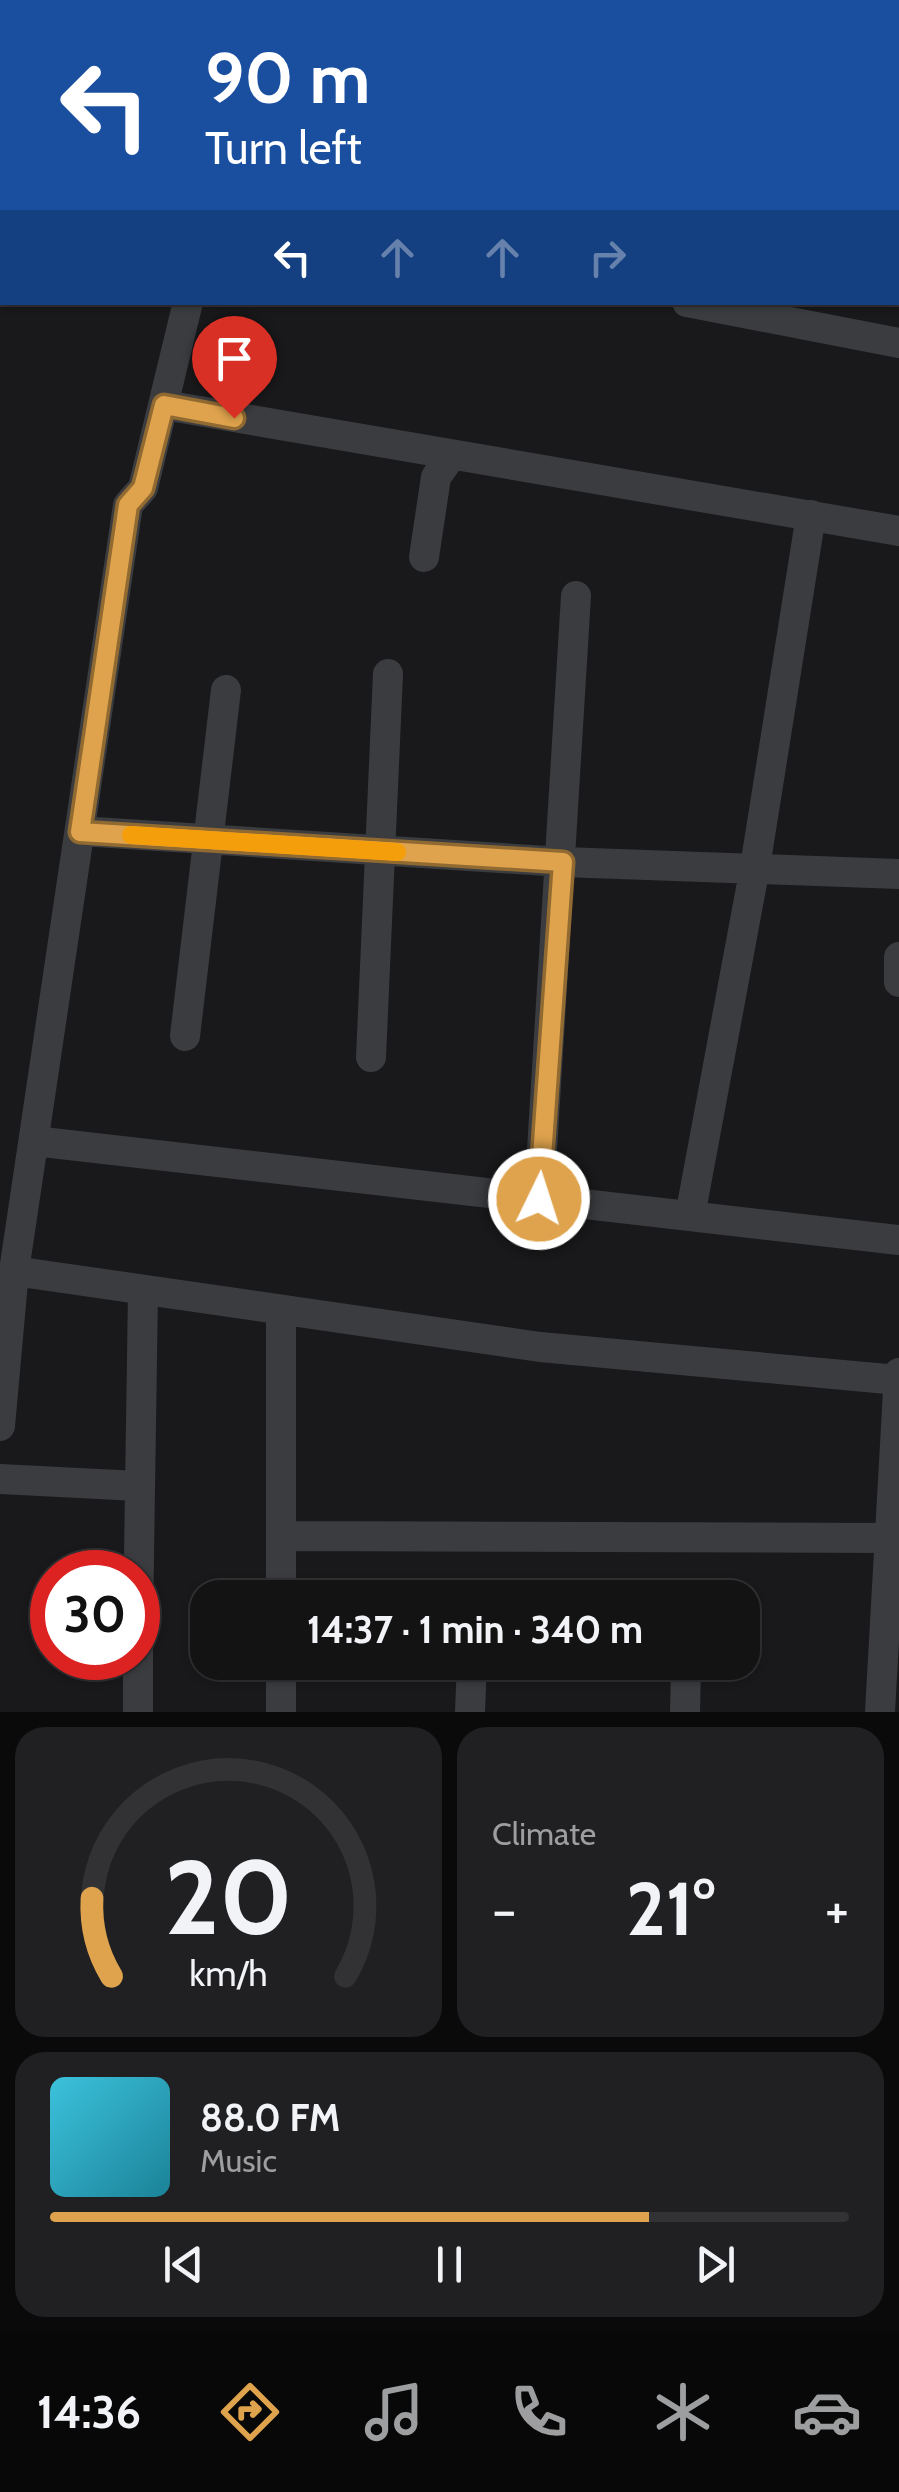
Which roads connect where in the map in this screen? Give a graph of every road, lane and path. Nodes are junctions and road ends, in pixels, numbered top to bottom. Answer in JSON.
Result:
{"nodes":[{"id":1,"x":568,"y":0,"type":"edge"},
{"id":2,"x":603,"y":0,"type":"edge"},
{"id":3,"x":187,"y":305,"type":"edge"},
{"id":4,"x":702,"y":305,"type":"edge"},
{"id":5,"x":899,"y":344,"type":"edge"},
{"id":6,"x":164,"y":405,"type":"junction"},
{"id":7,"x":450,"y":456,"type":"junction"},
{"id":8,"x":810,"y":515,"type":"junction"},
{"id":9,"x":899,"y":531,"type":"edge"},
{"id":10,"x":424,"y":557,"type":"dead end"},
{"id":11,"x":576,"y":596,"type":"dead end"},
{"id":12,"x":388,"y":674,"type":"dead end"},
{"id":13,"x":226,"y":690,"type":"dead end"},
{"id":14,"x":80,"y":832,"type":"junction"},
{"id":15,"x":205,"y":840,"type":"junction"},
{"id":16,"x":382,"y":851,"type":"junction"},
{"id":17,"x":563,"y":862,"type":"junction"},
{"id":18,"x":755,"y":868,"type":"junction"},
{"id":19,"x":899,"y":874,"type":"edge"},
{"id":20,"x":899,"y":957,"type":"edge"},
{"id":21,"x":899,"y":982,"type":"edge"},
{"id":22,"x":184,"y":1036,"type":"dead end"},
{"id":23,"x":371,"y":1057,"type":"dead end"},
{"id":24,"x":34,"y":1141,"type":"junction"},
{"id":25,"x":539,"y":1199,"type":"junction"},
{"id":26,"x":690,"y":1216,"type":"junction"},
{"id":27,"x":899,"y":1240,"type":"edge"},
{"id":28,"x":14,"y":1272,"type":"junction"},
{"id":29,"x":143,"y":1291,"type":"junction"},
{"id":30,"x":281,"y":1312,"type":"junction"},
{"id":31,"x":898,"y":1377,"type":"edge"},
{"id":32,"x":0,"y":1426,"type":"edge"},
{"id":33,"x":0,"y":1479,"type":"edge"},
{"id":34,"x":138,"y":1486,"type":"junction"},
{"id":35,"x":896,"y":1492,"type":"edge"},
{"id":36,"x":282,"y":1536,"type":"junction"},
{"id":37,"x":890,"y":1538,"type":"junction"},
{"id":38,"x":138,"y":1550,"type":"edge"},
{"id":39,"x":282,"y":1580,"type":"edge"},
{"id":40,"x":138,"y":1680,"type":"edge"},
{"id":41,"x":281,"y":1680,"type":"edge"},
{"id":42,"x":471,"y":1680,"type":"edge"},
{"id":43,"x":686,"y":1680,"type":"edge"},
{"id":44,"x":887,"y":1707,"type":"edge"},
{"id":45,"x":138,"y":1712,"type":"edge"},
{"id":46,"x":281,"y":1712,"type":"edge"},
{"id":47,"x":470,"y":1712,"type":"edge"},
{"id":48,"x":685,"y":1712,"type":"edge"}],
"edges":[{"from":1,"to":2,"type":"street"},
{"from":3,"to":6,"type":"street"},
{"from":4,"to":5,"type":"street"},
{"from":6,"to":7,"type":"street"},
{"from":6,"to":14,"type":"street"},
{"from":7,"to":8,"type":"street"},
{"from":7,"to":10,"type":"street"},
{"from":8,"to":9,"type":"street"},
{"from":8,"to":18,"type":"street"},
{"from":11,"to":17,"type":"street"},
{"from":12,"to":16,"type":"street"},
{"from":13,"to":15,"type":"street"},
{"from":14,"to":15,"type":"street"},
{"from":14,"to":24,"type":"street"},
{"from":15,"to":16,"type":"street"},
{"from":15,"to":22,"type":"street"},
{"from":16,"to":17,"type":"street"},
{"from":16,"to":23,"type":"street"},
{"from":17,"to":18,"type":"street"},
{"from":17,"to":25,"type":"street"},
{"from":18,"to":19,"type":"street"},
{"from":18,"to":26,"type":"street"},
{"from":20,"to":21,"type":"street"},
{"from":24,"to":25,"type":"street"},
{"from":24,"to":28,"type":"street"},
{"from":25,"to":26,"type":"street"},
{"from":26,"to":27,"type":"street"},
{"from":28,"to":29,"type":"street"},
{"from":28,"to":32,"type":"street"},
{"from":29,"to":30,"type":"street"},
{"from":29,"to":34,"type":"street"},
{"from":30,"to":31,"type":"street"},
{"from":30,"to":36,"type":"street"},
{"from":31,"to":35,"type":"street"},
{"from":33,"to":34,"type":"street"},
{"from":34,"to":38,"type":"street"},
{"from":35,"to":37,"type":"street"},
{"from":36,"to":37,"type":"street"},
{"from":36,"to":39,"type":"street"},
{"from":37,"to":44,"type":"street"},
{"from":40,"to":45,"type":"street"},
{"from":41,"to":46,"type":"street"},
{"from":42,"to":47,"type":"street"},
{"from":43,"to":48,"type":"street"}]}
